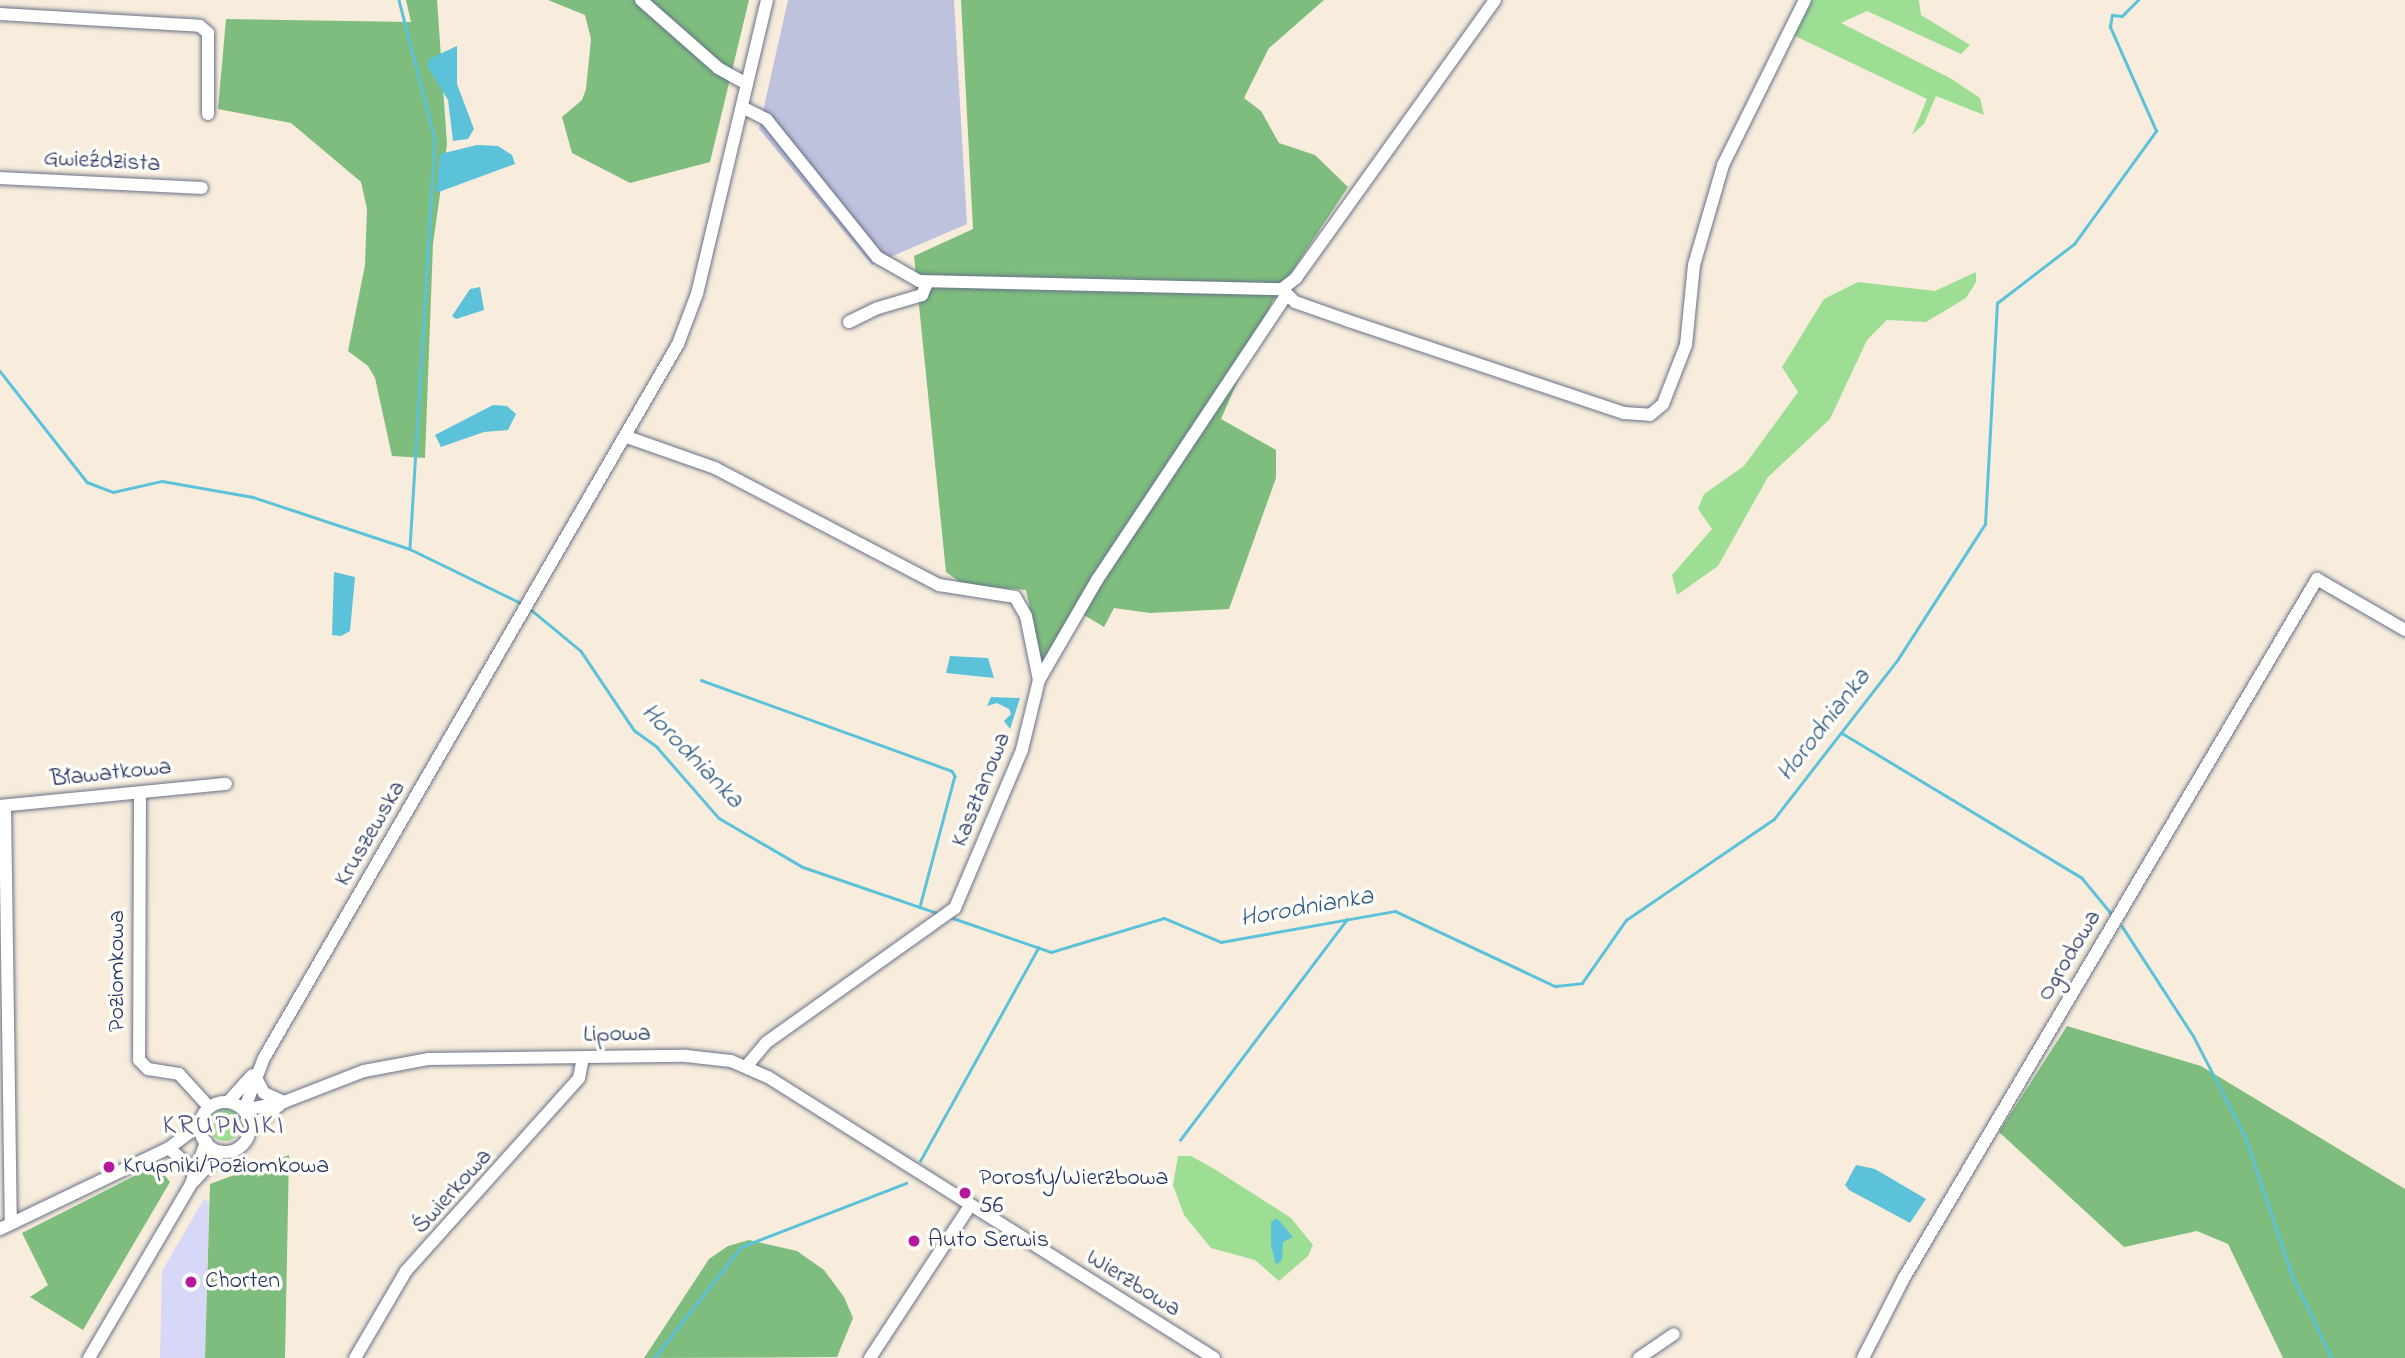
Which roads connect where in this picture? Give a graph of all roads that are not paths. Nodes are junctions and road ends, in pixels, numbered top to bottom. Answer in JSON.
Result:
{"nodes":[{"id":1,"x":641,"y":0,"type":"edge"},
{"id":2,"x":767,"y":0,"type":"edge"},
{"id":3,"x":1495,"y":0,"type":"edge"},
{"id":4,"x":1805,"y":0,"type":"edge"},
{"id":5,"x":0,"y":14,"type":"edge"},
{"id":6,"x":747,"y":84,"type":"junction"},
{"id":7,"x":742,"y":107,"type":"junction"},
{"id":8,"x":208,"y":114,"type":"dead end"},
{"id":9,"x":0,"y":178,"type":"edge"},
{"id":10,"x":202,"y":188,"type":"dead end"},
{"id":11,"x":927,"y":283,"type":"junction"},
{"id":12,"x":1283,"y":293,"type":"junction"},
{"id":13,"x":849,"y":322,"type":"dead end"},
{"id":14,"x":626,"y":437,"type":"junction"},
{"id":15,"x":2405,"y":630,"type":"edge"},
{"id":16,"x":1039,"y":680,"type":"junction"},
{"id":17,"x":226,"y":784,"type":"dead end"},
{"id":18,"x":140,"y":793,"type":"junction"},
{"id":19,"x":2,"y":806,"type":"edge"},
{"id":20,"x":583,"y":1057,"type":"junction"},
{"id":21,"x":747,"y":1066,"type":"junction"},
{"id":22,"x":256,"y":1073,"type":"junction"},
{"id":23,"x":228,"y":1102,"type":"junction"},
{"id":24,"x":284,"y":1102,"type":"junction"},
{"id":25,"x":209,"y":1107,"type":"junction"},
{"id":26,"x":244,"y":1110,"type":"junction"},
{"id":27,"x":200,"y":1125,"type":"junction"},
{"id":28,"x":251,"y":1128,"type":"junction"},
{"id":29,"x":206,"y":1142,"type":"junction"},
{"id":30,"x":171,"y":1147,"type":"junction"},
{"id":31,"x":221,"y":1152,"type":"junction"},
{"id":32,"x":193,"y":1178,"type":"junction"},
{"id":33,"x":923,"y":1179,"type":"joint"},
{"id":34,"x":970,"y":1208,"type":"junction"},
{"id":35,"x":6,"y":1226,"type":"edge"},
{"id":36,"x":1674,"y":1334,"type":"dead end"},
{"id":37,"x":89,"y":1358,"type":"edge"},
{"id":38,"x":355,"y":1358,"type":"edge"},
{"id":39,"x":870,"y":1358,"type":"edge"},
{"id":40,"x":1214,"y":1358,"type":"edge"},
{"id":41,"x":1639,"y":1358,"type":"edge"},
{"id":42,"x":1863,"y":1358,"type":"edge"}],
"edges":[{"from":1,"to":6,"type":"street"},
{"from":2,"to":6,"type":"street","name":"Kruszewska"},
{"from":3,"to":12,"type":"street"},
{"from":4,"to":12,"type":"street"},
{"from":5,"to":8,"type":"street"},
{"from":6,"to":7,"type":"street","name":"Kruszewska"},
{"from":7,"to":11,"type":"street"},
{"from":7,"to":14,"type":"street","name":"Kruszewska"},
{"from":9,"to":10,"type":"street","name":"Gwieździsta"},
{"from":11,"to":12,"type":"street"},
{"from":11,"to":13,"type":"street"},
{"from":12,"to":16,"type":"street"},
{"from":14,"to":16,"type":"street"},
{"from":14,"to":22,"type":"street","name":"Kruszewska"},
{"from":15,"to":42,"type":"street","name":"Ogrodowa"},
{"from":16,"to":21,"type":"street","name":"Kasztanowa"},
{"from":17,"to":18,"type":"street","name":"Bławatkowa"},
{"from":18,"to":19,"type":"street","name":"Bławatkowa"},
{"from":18,"to":25,"type":"street","name":"Poziomkowa"},
{"from":19,"to":35,"type":"street"},
{"from":20,"to":21,"type":"street","name":"Lipowa"},
{"from":20,"to":24,"type":"street","name":"Lipowa"},
{"from":20,"to":38,"type":"street","name":"Świerkowa"},
{"from":21,"to":33,"type":"street","name":"Lipowa"},
{"from":22,"to":23,"type":"street","name":"Kruszewska"},
{"from":22,"to":24,"type":"street"},
{"from":22,"to":26,"type":"street","name":"Kruszewska"},
{"from":23,"to":25,"type":"street"},
{"from":23,"to":26,"type":"street"},
{"from":24,"to":26,"type":"street","name":"Lipowa"},
{"from":24,"to":28,"type":"street","name":"Lipowa"},
{"from":25,"to":27,"type":"street"},
{"from":26,"to":28,"type":"street"},
{"from":27,"to":29,"type":"street"},
{"from":27,"to":30,"type":"street"},
{"from":28,"to":31,"type":"street"},
{"from":29,"to":30,"type":"street"},
{"from":29,"to":31,"type":"street"},
{"from":29,"to":32,"type":"street"},
{"from":30,"to":32,"type":"street"},
{"from":30,"to":35,"type":"street"},
{"from":31,"to":32,"type":"street"},
{"from":32,"to":37,"type":"street"},
{"from":33,"to":34,"type":"street","name":"Wierzbowa"},
{"from":34,"to":39,"type":"street"},
{"from":34,"to":40,"type":"street","name":"Wierzbowa"},
{"from":36,"to":41,"type":"street"}]}
